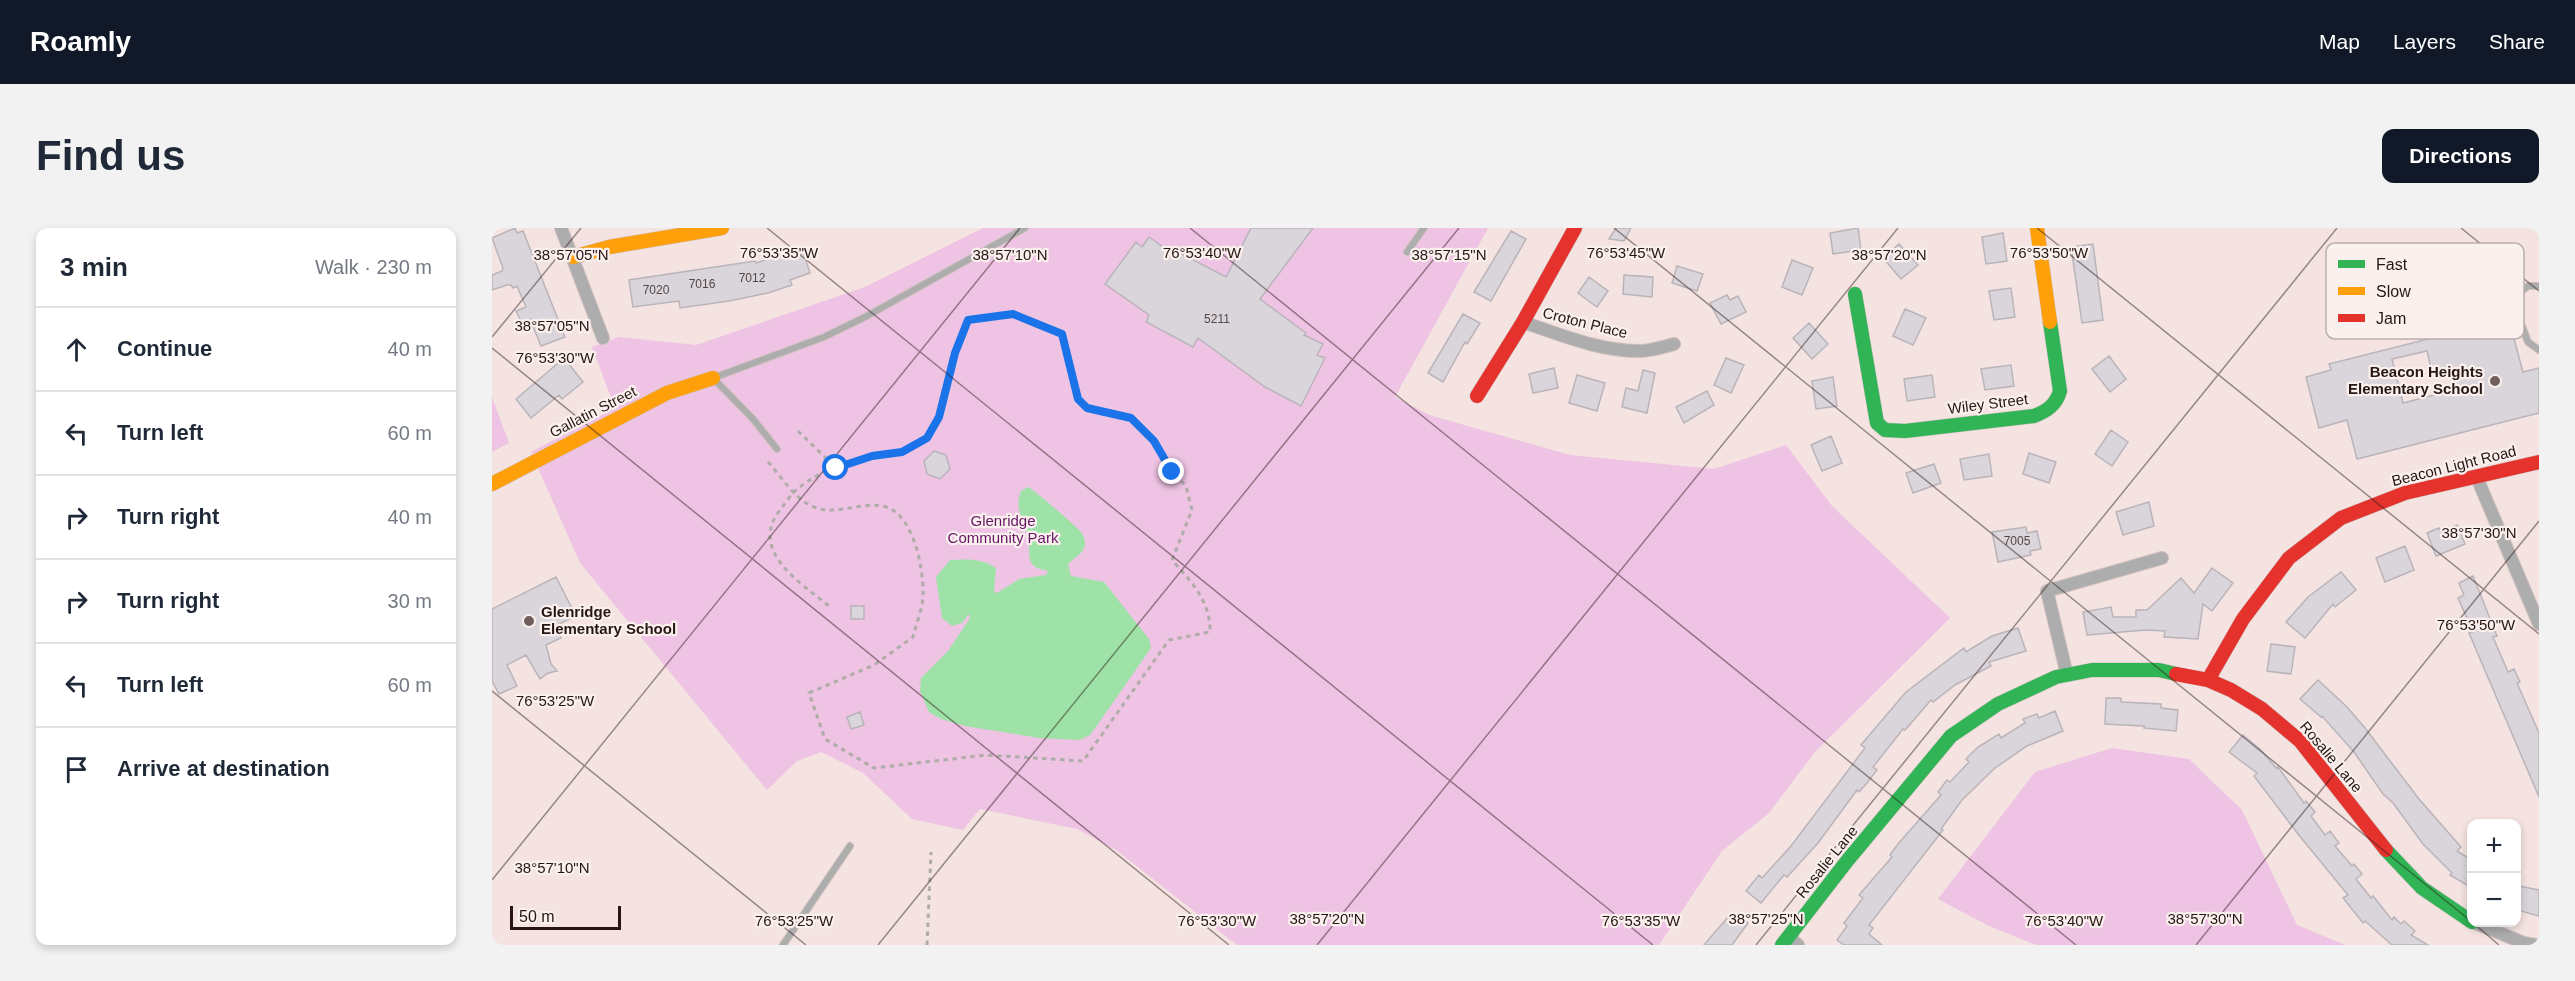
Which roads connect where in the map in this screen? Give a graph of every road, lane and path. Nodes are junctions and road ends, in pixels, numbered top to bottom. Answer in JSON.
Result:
{"nodes":[{"id":1,"x":561,"y":228,"type":"edge"},
{"id":2,"x":723,"y":228,"type":"edge"},
{"id":3,"x":1025,"y":228,"type":"edge"},
{"id":4,"x":1424,"y":228,"type":"edge"},
{"id":5,"x":1575,"y":228,"type":"edge"},
{"id":6,"x":2037,"y":228,"type":"edge"},
{"id":7,"x":1407,"y":252,"type":"dead end"},
{"id":8,"x":573,"y":257,"type":"junction"},
{"id":9,"x":2539,"y":286,"type":"edge"},
{"id":10,"x":2524,"y":289,"type":"edge"},
{"id":11,"x":1855,"y":294,"type":"dead end"},
{"id":12,"x":1523,"y":322,"type":"junction"},
{"id":13,"x":2524,"y":331,"type":"edge"},
{"id":14,"x":603,"y":338,"type":"dead end"},
{"id":15,"x":1674,"y":344,"type":"dead end"},
{"id":16,"x":2539,"y":350,"type":"edge"},
{"id":17,"x":713,"y":378,"type":"junction"},
{"id":18,"x":1477,"y":396,"type":"dead end"},
{"id":19,"x":798,"y":431,"type":"dead end"},
{"id":20,"x":777,"y":449,"type":"dead end"},
{"id":21,"x":768,"y":462,"type":"dead end"},
{"id":22,"x":2539,"y":462,"type":"edge"},
{"id":23,"x":836,"y":468,"type":"junction"},
{"id":24,"x":2478,"y":478,"type":"junction"},
{"id":25,"x":492,"y":484,"type":"edge"},
{"id":26,"x":794,"y":492,"type":"junction"},
{"id":27,"x":2162,"y":558,"type":"dead end"},
{"id":28,"x":829,"y":606,"type":"dead end"},
{"id":29,"x":2539,"y":624,"type":"edge"},
{"id":30,"x":2067,"y":675,"type":"junction"},
{"id":31,"x":2208,"y":680,"type":"junction"},
{"id":32,"x":850,"y":846,"type":"dead end"},
{"id":33,"x":931,"y":852,"type":"dead end"},
{"id":34,"x":2467,"y":919,"type":"edge"},
{"id":35,"x":2484,"y":927,"type":"edge"},
{"id":36,"x":1790,"y":942,"type":"edge"},
{"id":37,"x":783,"y":945,"type":"edge"},
{"id":38,"x":927,"y":945,"type":"edge"},
{"id":39,"x":2535,"y":945,"type":"edge"}],
"edges":[{"from":1,"to":8,"type":"street"},
{"from":2,"to":8,"type":"street"},
{"from":3,"to":17,"type":"lane"},
{"from":4,"to":7,"type":"lane"},
{"from":5,"to":12,"type":"street"},
{"from":6,"to":11,"type":"street","name":"Wiley Street"},
{"from":8,"to":14,"type":"street"},
{"from":9,"to":10,"type":"lane"},
{"from":12,"to":15,"type":"street","name":"Croton Place"},
{"from":12,"to":18,"type":"street"},
{"from":13,"to":16,"type":"lane"},
{"from":17,"to":20,"type":"lane"},
{"from":17,"to":25,"type":"street","name":"Gallatin Street"},
{"from":19,"to":23,"type":"path"},
{"from":21,"to":26,"type":"path"},
{"from":22,"to":24,"type":"street","name":"Beacon Light Road"},
{"from":23,"to":26,"type":"path"},
{"from":23,"to":26,"type":"path"},
{"from":24,"to":29,"type":"street"},
{"from":24,"to":31,"type":"street","name":"Beacon Light Road"},
{"from":26,"to":28,"type":"path"},
{"from":27,"to":30,"type":"street"},
{"from":30,"to":31,"type":"street","name":"Rosalie Lane"},
{"from":30,"to":36,"type":"street","name":"Rosalie Lane"},
{"from":31,"to":34,"type":"street","name":"Rosalie Lane"},
{"from":32,"to":37,"type":"lane"},
{"from":33,"to":38,"type":"path"},
{"from":35,"to":39,"type":"street","name":"Rosalie Lane"}]}
